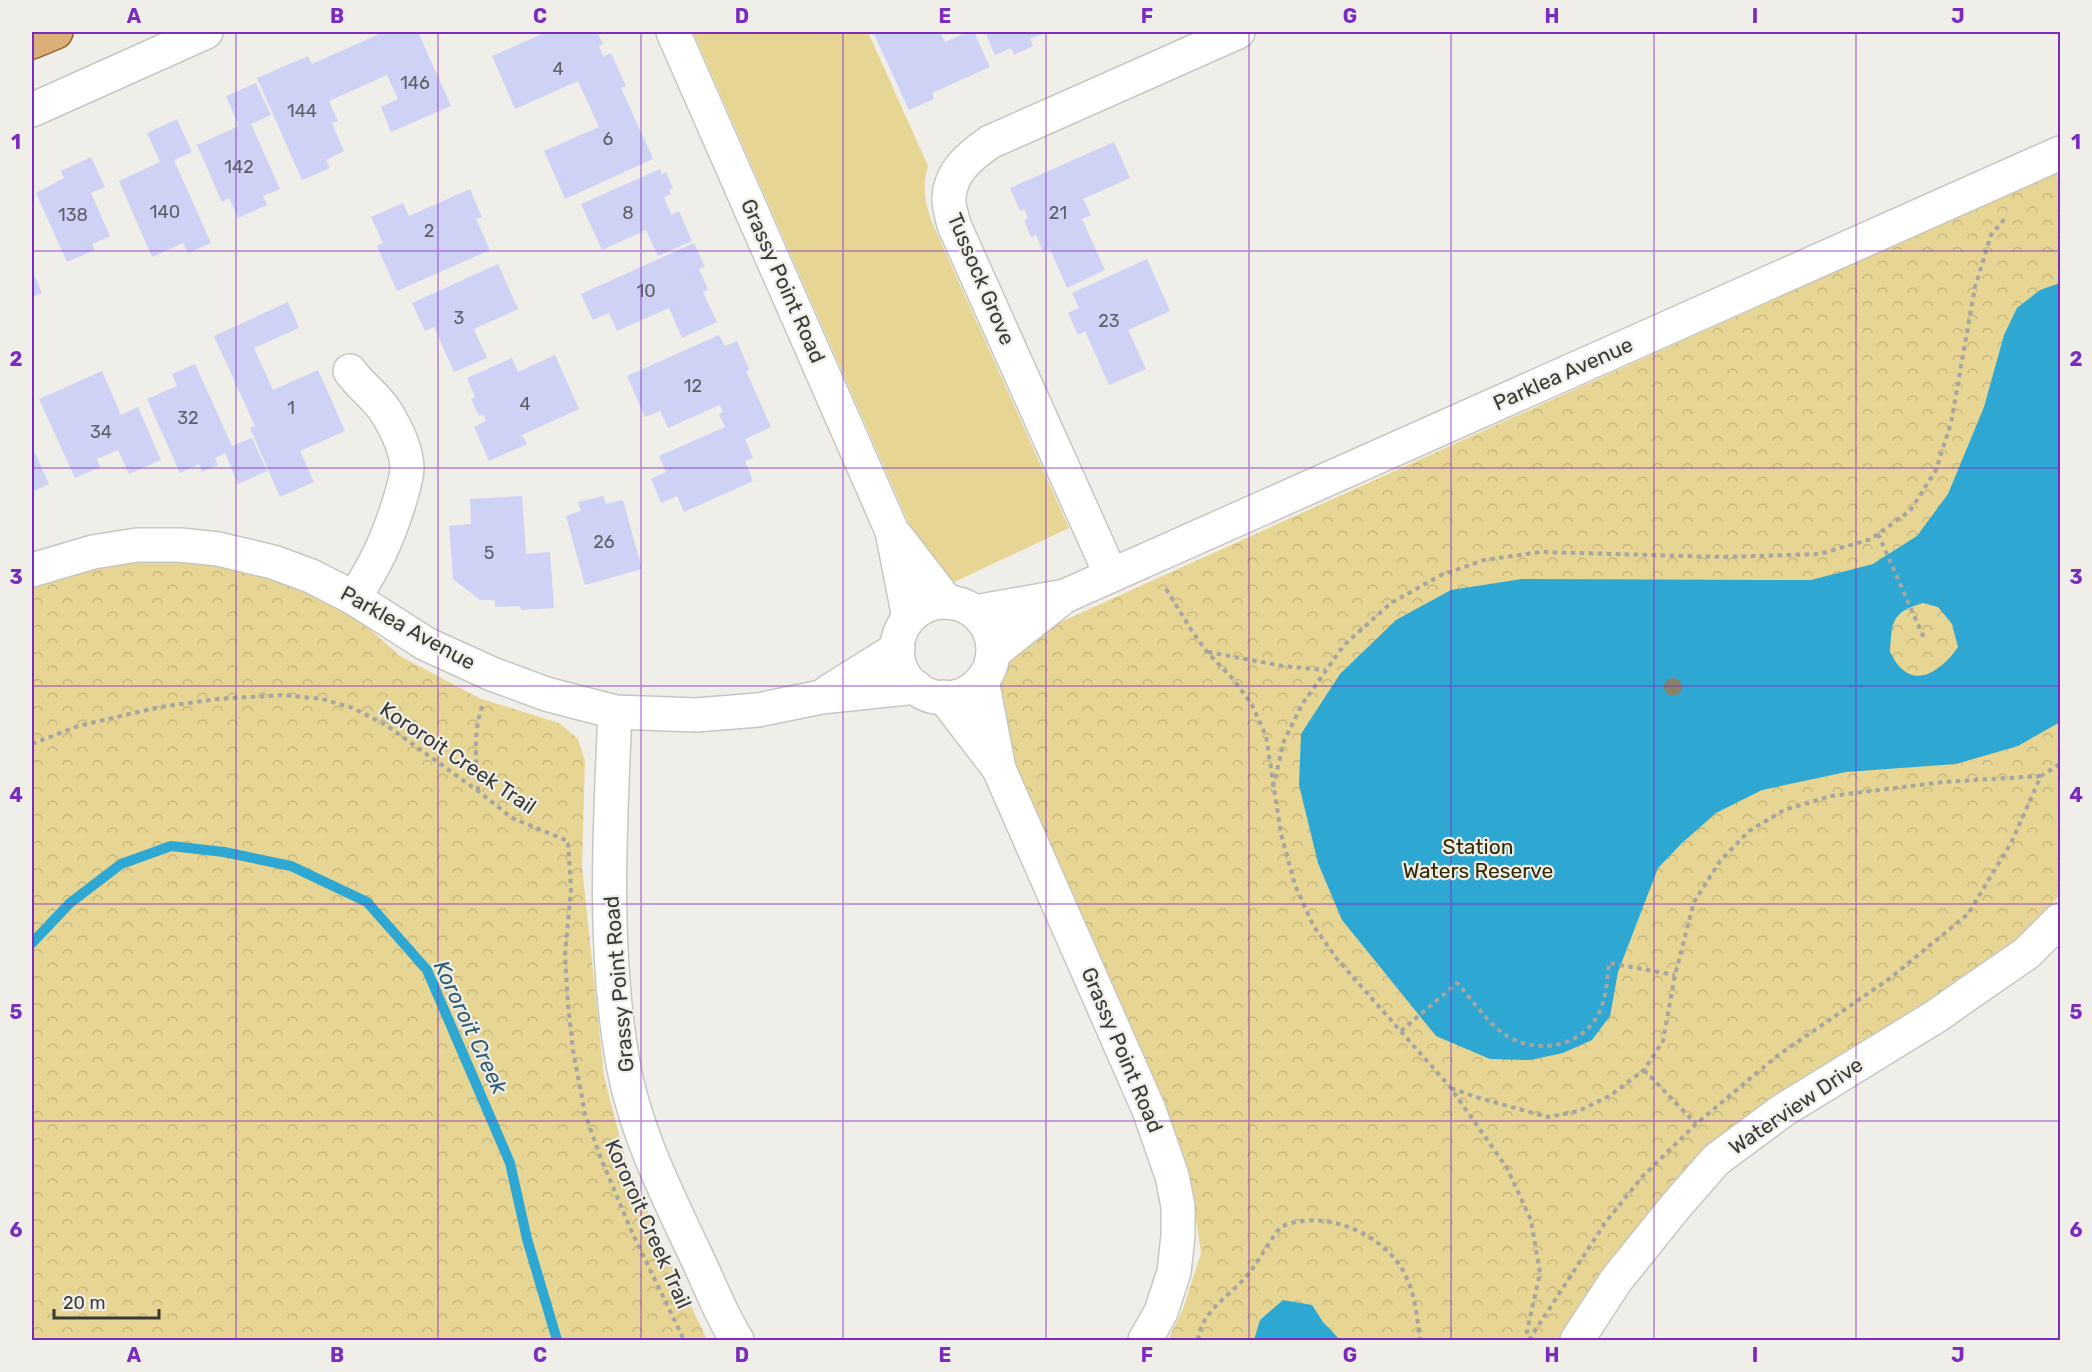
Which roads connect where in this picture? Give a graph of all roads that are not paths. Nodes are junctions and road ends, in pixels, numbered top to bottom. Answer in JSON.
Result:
{"nodes":[{"id":1,"x":56,"y":32,"type":"edge"},
{"id":2,"x":206,"y":32,"type":"edge"},
{"id":3,"x":674,"y":32,"type":"edge"},
{"id":4,"x":1238,"y":32,"type":"edge"},
{"id":5,"x":32,"y":42,"type":"edge"},
{"id":6,"x":32,"y":111,"type":"edge"},
{"id":7,"x":2061,"y":153,"type":"edge"},
{"id":8,"x":350,"y":371,"type":"dead end"},
{"id":9,"x":892,"y":531,"type":"junction"},
{"id":10,"x":32,"y":570,"type":"edge"},
{"id":11,"x":1111,"y":575,"type":"junction"},
{"id":12,"x":1065,"y":596,"type":"junction"},
{"id":13,"x":354,"y":598,"type":"junction"},
{"id":14,"x":961,"y":607,"type":"junction"},
{"id":15,"x":909,"y":618,"type":"junction"},
{"id":16,"x":898,"y":648,"type":"junction"},
{"id":17,"x":988,"y":667,"type":"junction"},
{"id":18,"x":930,"y":692,"type":"junction"},
{"id":19,"x":821,"y":697,"type":"junction"},
{"id":20,"x":615,"y":712,"type":"junction"},
{"id":21,"x":999,"y":769,"type":"junction"},
{"id":22,"x":2061,"y":920,"type":"edge"},
{"id":23,"x":737,"y":1341,"type":"edge"},
{"id":24,"x":1146,"y":1341,"type":"edge"},
{"id":25,"x":1577,"y":1341,"type":"edge"}],
"edges":[{"from":1,"to":5,"type":"main road"},
{"from":2,"to":6,"type":"street"},
{"from":3,"to":9,"type":"street","name":"Grassy Point Road"},
{"from":4,"to":11,"type":"street","name":"Tussock Grove"},
{"from":7,"to":11,"type":"street","name":"Parklea Avenue"},
{"from":8,"to":13,"type":"street"},
{"from":9,"to":14,"type":"street","name":"Grassy Point Road"},
{"from":9,"to":15,"type":"street","name":"Grassy Point Road"},
{"from":10,"to":13,"type":"street","name":"Parklea Avenue"},
{"from":11,"to":12,"type":"street","name":"Parklea Avenue"},
{"from":12,"to":14,"type":"street","name":"Parklea Avenue"},
{"from":12,"to":17,"type":"street","name":"Parklea Avenue"},
{"from":13,"to":20,"type":"street","name":"Parklea Avenue"},
{"from":14,"to":15,"type":"street"},
{"from":14,"to":17,"type":"street"},
{"from":15,"to":16,"type":"street"},
{"from":16,"to":18,"type":"street"},
{"from":16,"to":19,"type":"street","name":"Parklea Avenue"},
{"from":17,"to":18,"type":"street"},
{"from":17,"to":21,"type":"street","name":"Grassy Point Road"},
{"from":18,"to":19,"type":"street","name":"Parklea Avenue"},
{"from":18,"to":21,"type":"street","name":"Grassy Point Road"},
{"from":19,"to":20,"type":"street","name":"Parklea Avenue"},
{"from":20,"to":23,"type":"street","name":"Grassy Point Road"},
{"from":21,"to":24,"type":"street","name":"Grassy Point Road"},
{"from":22,"to":25,"type":"street","name":"Waterview Drive"}]}
